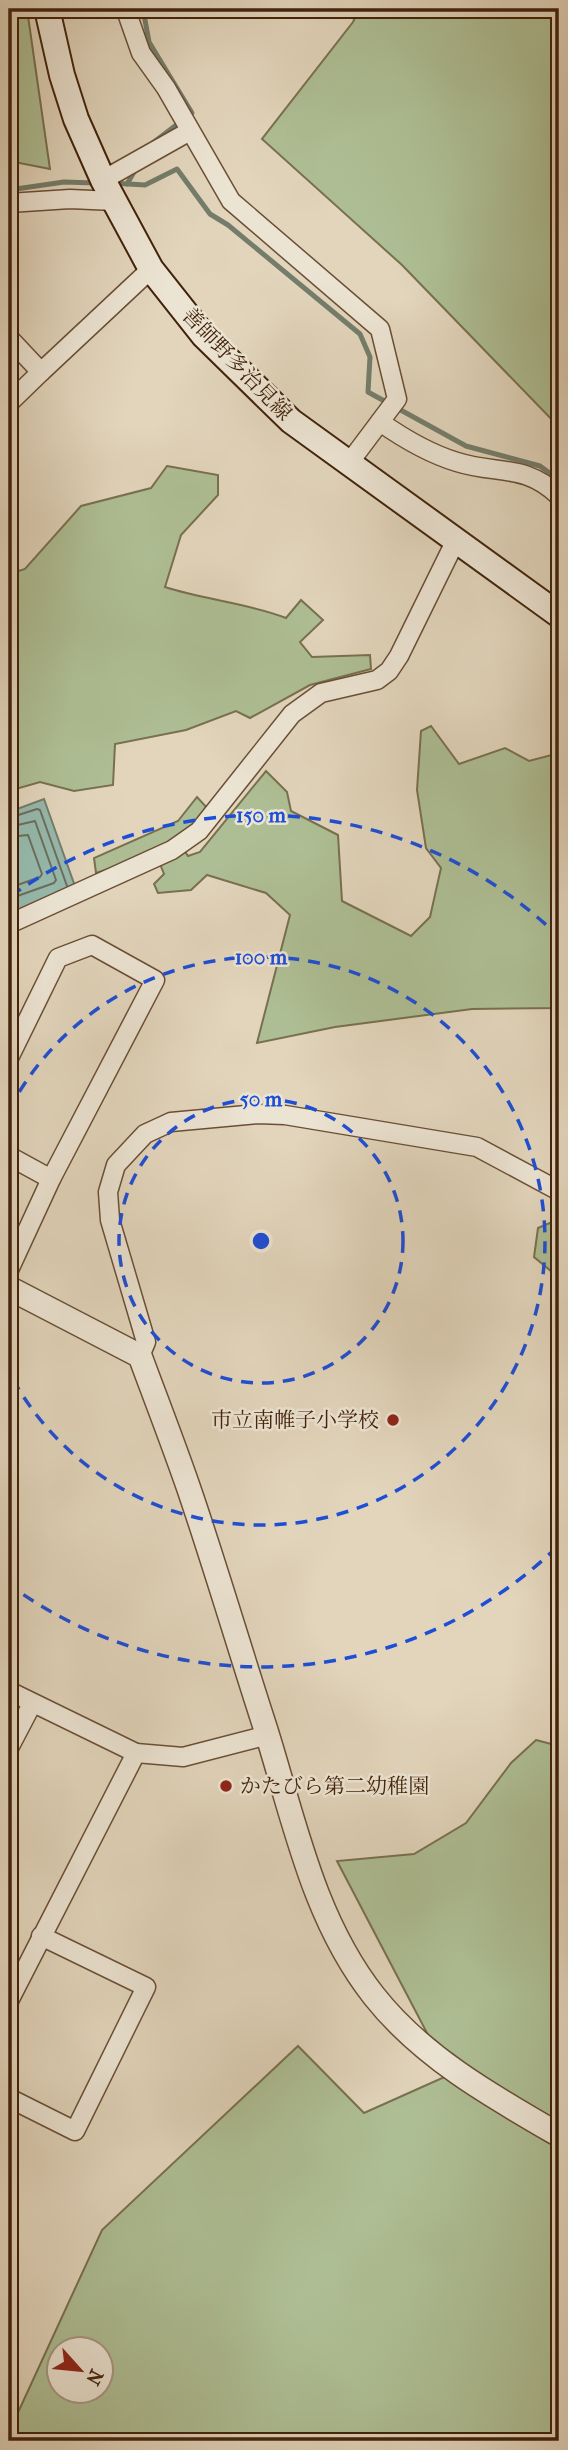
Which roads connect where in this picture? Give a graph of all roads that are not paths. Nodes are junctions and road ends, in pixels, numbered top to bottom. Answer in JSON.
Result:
{"nodes":[{"id":1,"x":47,"y":9,"type":"edge"},
{"id":2,"x":129,"y":9,"type":"edge"},
{"id":3,"x":190,"y":131,"type":"junction"},
{"id":4,"x":111,"y":184,"type":"junction"},
{"id":5,"x":9,"y":203,"type":"edge"},
{"id":6,"x":151,"y":268,"type":"junction"},
{"id":7,"x":9,"y":338,"type":"edge"},
{"id":8,"x":41,"y":372,"type":"junction"},
{"id":9,"x":9,"y":403,"type":"edge"},
{"id":10,"x":382,"y":419,"type":"junction"},
{"id":11,"x":349,"y":463,"type":"junction"},
{"id":12,"x":559,"y":496,"type":"edge"},
{"id":13,"x":455,"y":542,"type":"junction"},
{"id":14,"x":559,"y":615,"type":"edge"},
{"id":15,"x":9,"y":924,"type":"edge"},
{"id":16,"x":9,"y":1058,"type":"edge"},
{"id":17,"x":9,"y":1156,"type":"edge"},
{"id":18,"x":51,"y":1179,"type":"junction"},
{"id":19,"x":559,"y":1191,"type":"edge"},
{"id":20,"x":9,"y":1270,"type":"edge"},
{"id":21,"x":9,"y":1287,"type":"edge"},
{"id":22,"x":140,"y":1356,"type":"junction"},
{"id":23,"x":9,"y":1692,"type":"edge"},
{"id":24,"x":32,"y":1704,"type":"junction"},
{"id":25,"x":268,"y":1735,"type":"junction"},
{"id":26,"x":9,"y":1748,"type":"edge"},
{"id":27,"x":136,"y":1753,"type":"junction"},
{"id":28,"x":41,"y":1936,"type":"junction"},
{"id":29,"x":9,"y":2001,"type":"edge"},
{"id":30,"x":9,"y":2098,"type":"edge"},
{"id":31,"x":559,"y":2135,"type":"edge"}],
"edges":[{"from":1,"to":4,"type":"main road","name":"善師野多治見線"},
{"from":2,"to":3,"type":"street"},
{"from":3,"to":4,"type":"street"},
{"from":3,"to":10,"type":"street"},
{"from":4,"to":5,"type":"street"},
{"from":4,"to":6,"type":"main road","name":"善師野多治見線"},
{"from":6,"to":8,"type":"street"},
{"from":6,"to":11,"type":"main road","name":"善師野多治見線"},
{"from":7,"to":8,"type":"street"},
{"from":8,"to":9,"type":"street"},
{"from":10,"to":11,"type":"street"},
{"from":10,"to":12,"type":"street"},
{"from":11,"to":13,"type":"main road","name":"善師野多治見線"},
{"from":13,"to":14,"type":"main road","name":"善師野多治見線"},
{"from":13,"to":15,"type":"street"},
{"from":16,"to":18,"type":"street"},
{"from":17,"to":18,"type":"street"},
{"from":18,"to":20,"type":"street"},
{"from":19,"to":22,"type":"street"},
{"from":21,"to":22,"type":"street"},
{"from":22,"to":25,"type":"street"},
{"from":23,"to":24,"type":"street"},
{"from":24,"to":26,"type":"street"},
{"from":24,"to":27,"type":"street"},
{"from":25,"to":27,"type":"street"},
{"from":25,"to":31,"type":"street"},
{"from":27,"to":28,"type":"street"},
{"from":28,"to":29,"type":"street"},
{"from":28,"to":30,"type":"street"}]}
